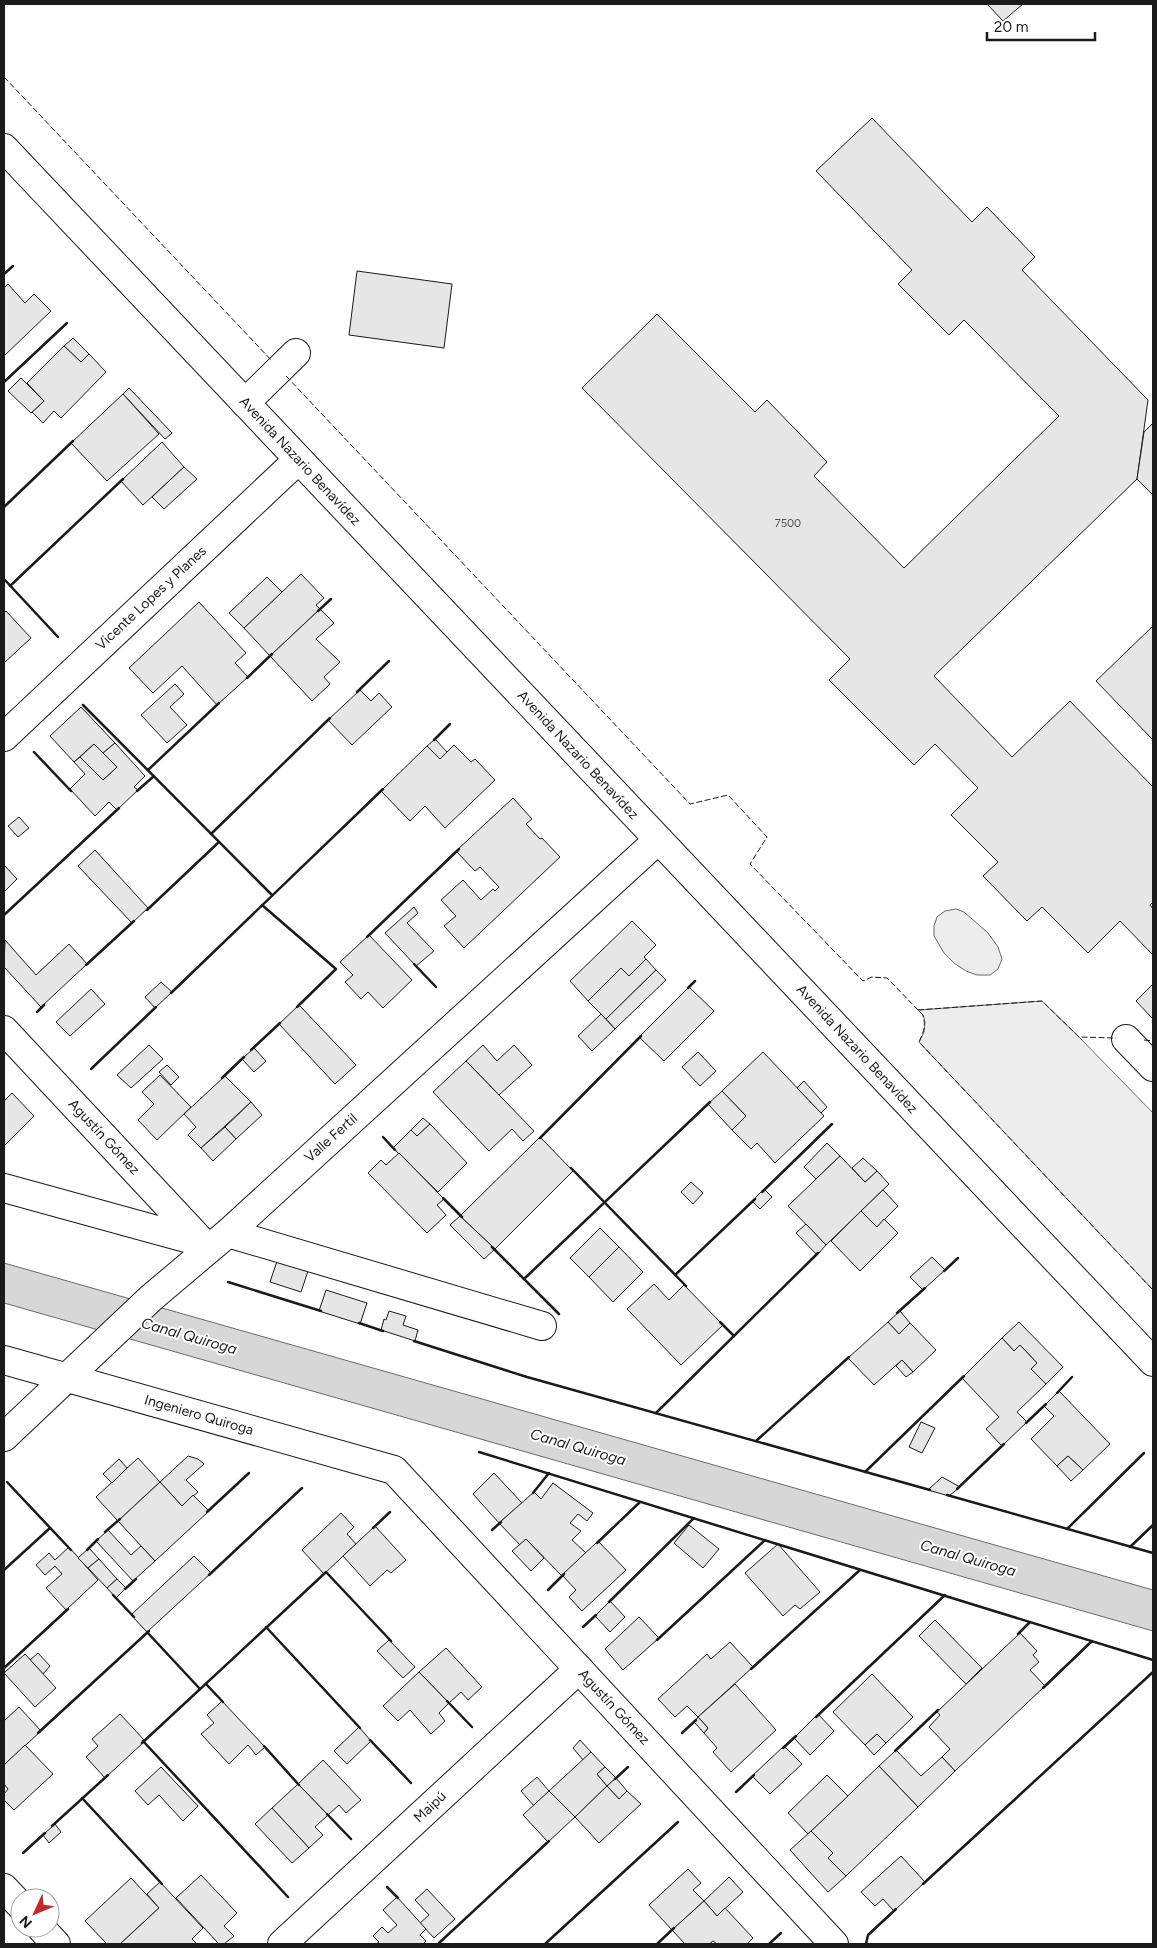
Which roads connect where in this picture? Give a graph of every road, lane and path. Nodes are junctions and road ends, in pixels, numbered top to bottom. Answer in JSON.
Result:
{"nodes":[{"id":1,"x":4,"y":148,"type":"edge"},
{"id":2,"x":296,"y":353,"type":"dead end"},
{"id":3,"x":245,"y":403,"type":"junction"},
{"id":4,"x":298,"y":460,"type":"junction"},
{"id":5,"x":4,"y":737,"type":"edge"},
{"id":6,"x":658,"y":840,"type":"junction"},
{"id":7,"x":4,"y":1030,"type":"edge"},
{"id":8,"x":1126,"y":1039,"type":"dead end"},
{"id":9,"x":1153,"y":1067,"type":"edge"},
{"id":10,"x":4,"y":1188,"type":"edge"},
{"id":11,"x":215,"y":1241,"type":"junction"},
{"id":12,"x":542,"y":1326,"type":"dead end"},
{"id":13,"x":4,"y":1360,"type":"edge"},
{"id":14,"x":1153,"y":1362,"type":"edge"},
{"id":15,"x":67,"y":1378,"type":"junction"},
{"id":16,"x":4,"y":1437,"type":"edge"},
{"id":17,"x":394,"y":1470,"type":"joint"},
{"id":18,"x":578,"y":1669,"type":"junction"},
{"id":19,"x":282,"y":1944,"type":"edge"},
{"id":20,"x":834,"y":1944,"type":"edge"}],
"edges":[{"from":1,"to":3,"type":"street","name":"Avenida Nazario Benavídez"},
{"from":2,"to":3,"type":"street"},
{"from":3,"to":4,"type":"street","name":"Avenida Nazario Benavídez"},
{"from":4,"to":5,"type":"street","name":"Vicente Lopes y Planes"},
{"from":4,"to":6,"type":"street","name":"Avenida Nazario Benavídez"},
{"from":6,"to":11,"type":"street","name":"Valle Fertil"},
{"from":6,"to":14,"type":"street","name":"Avenida Nazario Benavídez"},
{"from":7,"to":11,"type":"street","name":"Agustín Gómez"},
{"from":8,"to":9,"type":"street"},
{"from":10,"to":11,"type":"street"},
{"from":11,"to":12,"type":"street"},
{"from":11,"to":15,"type":"street","name":"Valle Fertil"},
{"from":13,"to":15,"type":"street","name":"Ingeniero Quiroga"},
{"from":15,"to":16,"type":"street","name":"Valle Fertil"},
{"from":15,"to":17,"type":"street","name":"Ingeniero Quiroga"},
{"from":17,"to":18,"type":"street","name":"Agustín Gómez"},
{"from":18,"to":19,"type":"street","name":"Maipú"},
{"from":18,"to":20,"type":"street","name":"Agustín Gómez"}]}
